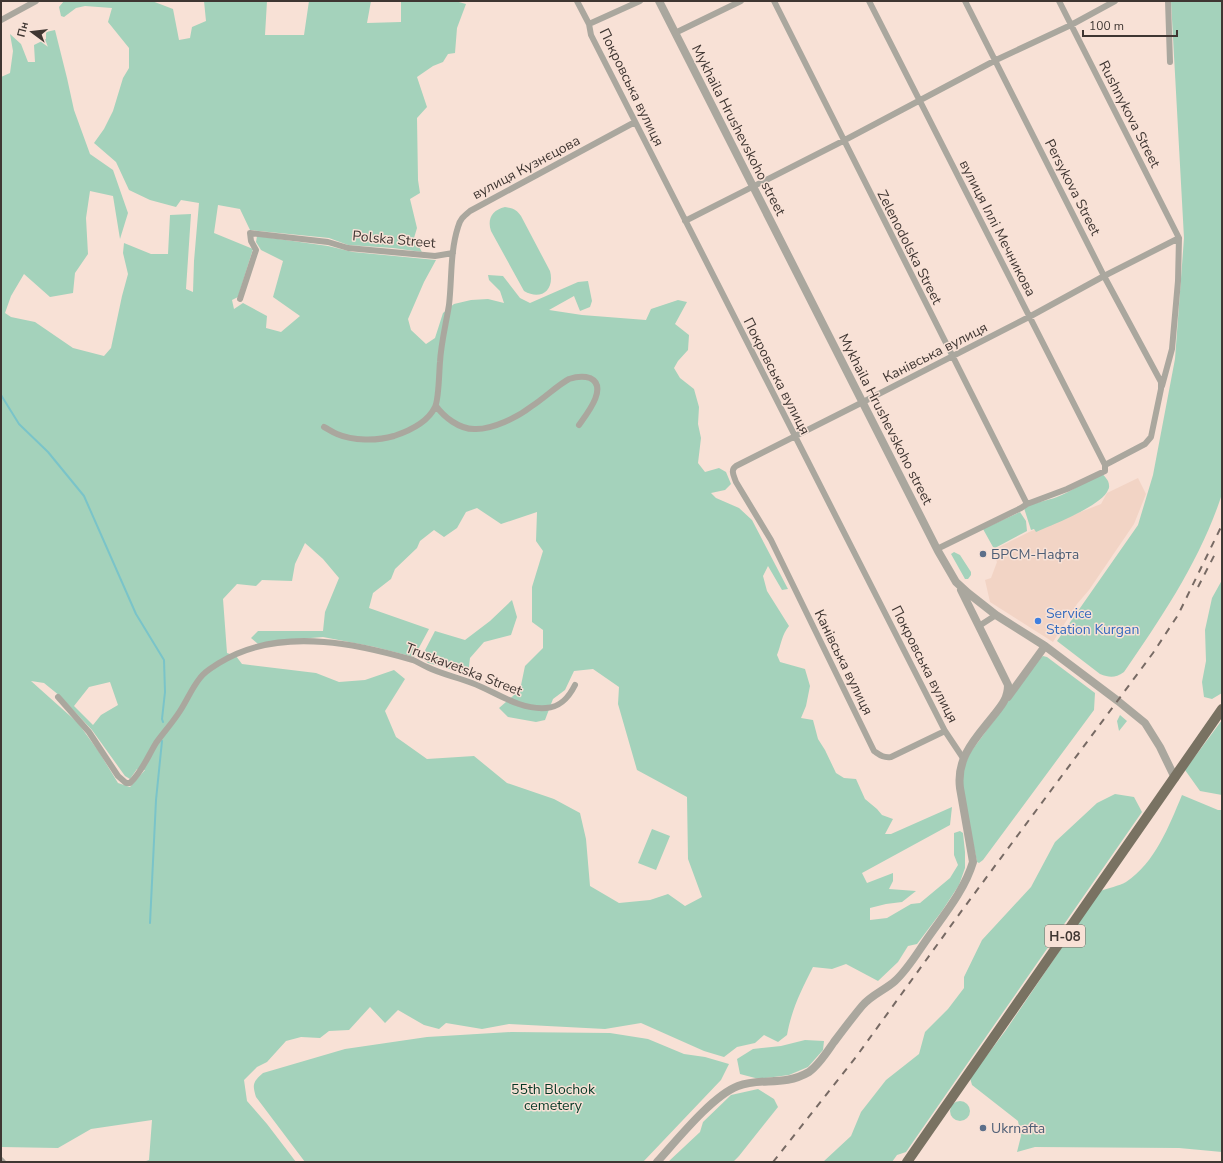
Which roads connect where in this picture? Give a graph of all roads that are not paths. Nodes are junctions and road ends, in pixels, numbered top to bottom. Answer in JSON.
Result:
{"nodes":[{"id":1,"x":36,"y":1,"type":"edge"},
{"id":2,"x":577,"y":1,"type":"edge"},
{"id":3,"x":640,"y":1,"type":"edge"},
{"id":4,"x":659,"y":1,"type":"edge"},
{"id":5,"x":741,"y":1,"type":"edge"},
{"id":6,"x":774,"y":1,"type":"edge"},
{"id":7,"x":869,"y":1,"type":"edge"},
{"id":8,"x":965,"y":1,"type":"edge"},
{"id":9,"x":1059,"y":1,"type":"edge"},
{"id":10,"x":1115,"y":1,"type":"edge"},
{"id":11,"x":1168,"y":1,"type":"edge"},
{"id":12,"x":1,"y":20,"type":"edge"},
{"id":13,"x":589,"y":24,"type":"junction"},
{"id":14,"x":1071,"y":25,"type":"junction"},
{"id":15,"x":675,"y":33,"type":"junction"},
{"id":16,"x":996,"y":60,"type":"junction"},
{"id":17,"x":1170,"y":62,"type":"dead end"},
{"id":18,"x":919,"y":100,"type":"junction"},
{"id":19,"x":635,"y":122,"type":"junction"},
{"id":20,"x":843,"y":141,"type":"junction"},
{"id":21,"x":754,"y":186,"type":"junction"},
{"id":22,"x":685,"y":220,"type":"junction"},
{"id":23,"x":1179,"y":238,"type":"junction"},
{"id":24,"x":453,"y":253,"type":"junction"},
{"id":25,"x":1104,"y":276,"type":"junction"},
{"id":26,"x":240,"y":299,"type":"dead end"},
{"id":27,"x":1030,"y":317,"type":"junction"},
{"id":28,"x":952,"y":356,"type":"junction"},
{"id":29,"x":1161,"y":390,"type":"junction"},
{"id":30,"x":863,"y":402,"type":"junction"},
{"id":31,"x":436,"y":406,"type":"junction"},
{"id":32,"x":579,"y":425,"type":"dead end"},
{"id":33,"x":324,"y":427,"type":"dead end"},
{"id":34,"x":795,"y":436,"type":"junction"},
{"id":35,"x":1106,"y":466,"type":"junction"},
{"id":36,"x":1027,"y":504,"type":"junction"},
{"id":37,"x":938,"y":549,"type":"junction"},
{"id":38,"x":956,"y":582,"type":"junction"},
{"id":39,"x":996,"y":615,"type":"junction"},
{"id":40,"x":979,"y":626,"type":"junction"},
{"id":41,"x":1045,"y":646,"type":"junction"},
{"id":42,"x":575,"y":685,"type":"dead end"},
{"id":43,"x":58,"y":697,"type":"dead end"},
{"id":44,"x":1006,"y":699,"type":"junction"},
{"id":45,"x":1222,"y":709,"type":"edge"},
{"id":46,"x":945,"y":731,"type":"junction"},
{"id":47,"x":963,"y":758,"type":"junction"},
{"id":48,"x":1175,"y":778,"type":"junction"},
{"id":49,"x":1,"y":1160,"type":"edge"},
{"id":50,"x":3,"y":1162,"type":"edge"},
{"id":51,"x":657,"y":1162,"type":"edge"},
{"id":52,"x":907,"y":1162,"type":"edge"}],
"edges":[{"from":1,"to":12,"type":"street"},
{"from":2,"to":13,"type":"street","name":"Покровська вулиця"},
{"from":3,"to":13,"type":"street"},
{"from":4,"to":15,"type":"street","name":"Mykhaila Hrushevskoho street"},
{"from":5,"to":15,"type":"street"},
{"from":6,"to":20,"type":"street","name":"Zelenodolska Street"},
{"from":7,"to":18,"type":"street","name":"вулиця Іллі Мечникова"},
{"from":8,"to":16,"type":"street","name":"Persykova Street"},
{"from":9,"to":14,"type":"street","name":"Rushnykova Street"},
{"from":10,"to":14,"type":"street"},
{"from":11,"to":17,"type":"street"},
{"from":13,"to":19,"type":"street","name":"Покровська вулиця"},
{"from":14,"to":16,"type":"street"},
{"from":14,"to":23,"type":"street","name":"Rushnykova Street"},
{"from":15,"to":21,"type":"street","name":"Mykhaila Hrushevskoho street"},
{"from":16,"to":18,"type":"street"},
{"from":16,"to":25,"type":"street","name":"Persykova Street"},
{"from":18,"to":20,"type":"street"},
{"from":18,"to":27,"type":"street","name":"вулиця Іллі Мечникова"},
{"from":19,"to":22,"type":"street","name":"Покровська вулиця"},
{"from":19,"to":24,"type":"street","name":"вулиця Кузнєцова"},
{"from":20,"to":21,"type":"street"},
{"from":20,"to":28,"type":"street","name":"Zelenodolska Street"},
{"from":21,"to":22,"type":"street"},
{"from":21,"to":30,"type":"street","name":"Mykhaila Hrushevskoho street"},
{"from":22,"to":34,"type":"street","name":"Покровська вулиця"},
{"from":23,"to":25,"type":"street","name":"Канівська вулиця"},
{"from":23,"to":29,"type":"street"},
{"from":24,"to":26,"type":"street","name":"Polska Street"},
{"from":24,"to":31,"type":"street","name":"Polska Street"},
{"from":25,"to":27,"type":"street","name":"Канівська вулиця"},
{"from":25,"to":29,"type":"street","name":"Persykova Street"},
{"from":27,"to":28,"type":"street","name":"Канівська вулиця"},
{"from":27,"to":35,"type":"street","name":"вулиця Іллі Мечникова"},
{"from":28,"to":30,"type":"street","name":"Канівська вулиця"},
{"from":28,"to":36,"type":"street","name":"Zelenodolska Street"},
{"from":29,"to":35,"type":"street"},
{"from":30,"to":34,"type":"street","name":"Канівська вулиця"},
{"from":30,"to":37,"type":"street","name":"Mykhaila Hrushevskoho street"},
{"from":31,"to":32,"type":"street"},
{"from":31,"to":33,"type":"street"},
{"from":34,"to":46,"type":"street","name":"Покровська вулиця"},
{"from":34,"to":46,"type":"street","name":"Канівська вулиця"},
{"from":35,"to":36,"type":"street"},
{"from":36,"to":37,"type":"street"},
{"from":37,"to":38,"type":"street","name":"Mykhaila Hrushevskoho street"},
{"from":38,"to":39,"type":"street","name":"Mykhaila Hrushevskoho street"},
{"from":38,"to":40,"type":"street"},
{"from":39,"to":40,"type":"street"},
{"from":39,"to":41,"type":"street","name":"Mykhaila Hrushevskoho street"},
{"from":40,"to":44,"type":"street"},
{"from":41,"to":44,"type":"street"},
{"from":41,"to":48,"type":"street","name":"Mykhaila Hrushevskoho street"},
{"from":42,"to":43,"type":"street","name":"Truskavetska Street"},
{"from":44,"to":47,"type":"street"},
{"from":45,"to":48,"type":"main road","number":"Н-08"},
{"from":46,"to":47,"type":"street","name":"Покровська вулиця"},
{"from":47,"to":51,"type":"street"},
{"from":48,"to":52,"type":"main road","number":"Н-08"},
{"from":49,"to":50,"type":"street"}]}
